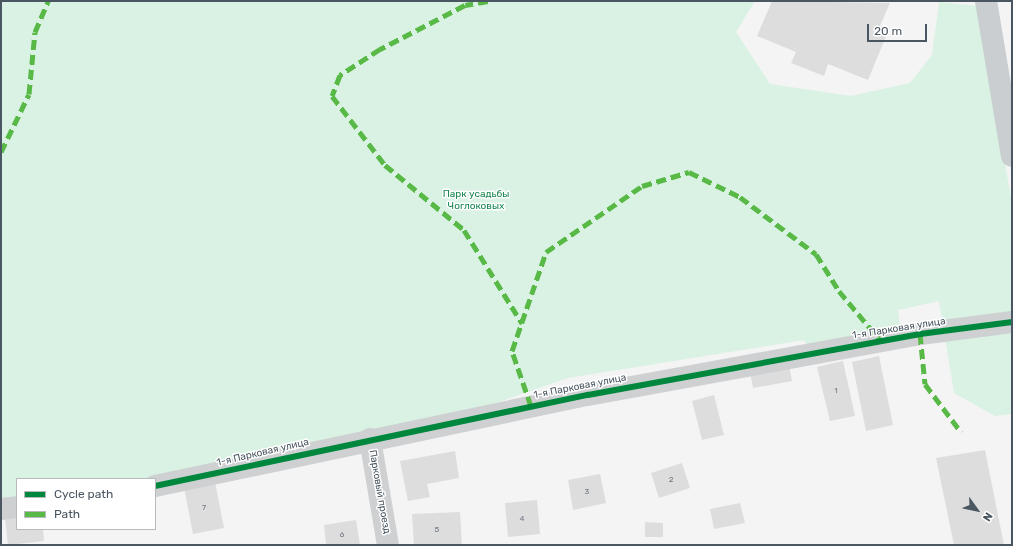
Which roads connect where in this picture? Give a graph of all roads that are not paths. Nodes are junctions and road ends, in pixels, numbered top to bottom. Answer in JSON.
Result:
{"nodes":[{"id":1,"x":986,"y":1,"type":"edge"},
{"id":2,"x":1012,"y":156,"type":"edge"},
{"id":3,"x":1012,"y":322,"type":"edge"},
{"id":4,"x":370,"y":439,"type":"junction"},
{"id":5,"x":156,"y":486,"type":"edge"},
{"id":6,"x":16,"y":507,"type":"edge"},
{"id":7,"x":1,"y":509,"type":"edge"},
{"id":8,"x":388,"y":545,"type":"edge"}],
"edges":[{"from":1,"to":2,"type":"main road"},
{"from":3,"to":4,"type":"street","name":"1-я Парковая улица"},
{"from":4,"to":5,"type":"street","name":"1-я Парковая улица"},
{"from":4,"to":8,"type":"street","name":"Парковый проезд"},
{"from":6,"to":7,"type":"street"}]}
